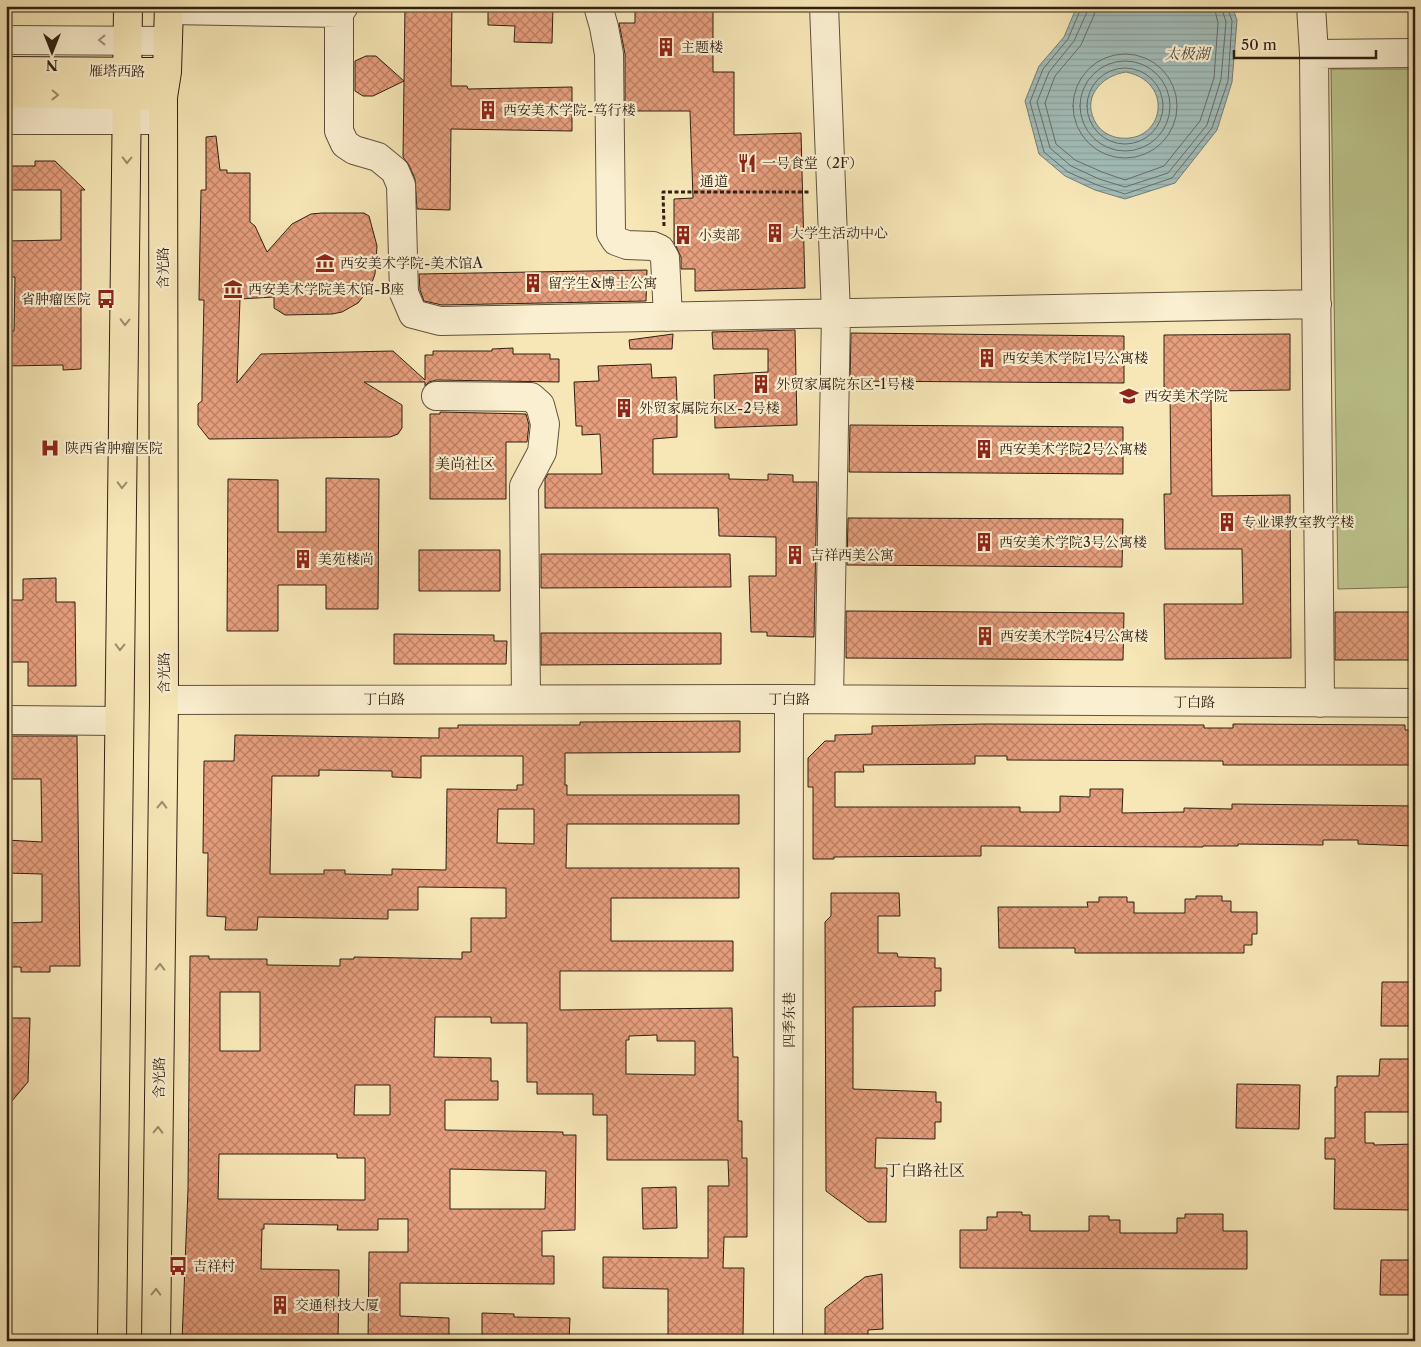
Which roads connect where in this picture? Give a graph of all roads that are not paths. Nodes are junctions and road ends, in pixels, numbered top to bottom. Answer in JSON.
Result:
{"nodes":[{"id":1,"x":128,"y":6,"type":"edge"},
{"id":2,"x":598,"y":6,"type":"edge"},
{"id":3,"x":824,"y":6,"type":"edge"},
{"id":4,"x":1311,"y":6,"type":"edge"},
{"id":5,"x":169,"y":8,"type":"edge"},
{"id":6,"x":342,"y":10,"type":"edge"},
{"id":7,"x":6,"y":40,"type":"edge"},
{"id":8,"x":128,"y":40,"type":"junction"},
{"id":9,"x":168,"y":41,"type":"junction"},
{"id":10,"x":1415,"y":53,"type":"edge"},
{"id":11,"x":1314,"y":54,"type":"junction"},
{"id":12,"x":6,"y":71,"type":"edge"},
{"id":13,"x":6,"y":93,"type":"edge"},
{"id":14,"x":128,"y":96,"type":"junction"},
{"id":15,"x":165,"y":96,"type":"junction"},
{"id":16,"x":6,"y":120,"type":"edge"},
{"id":17,"x":1316,"y":304,"type":"junction"},
{"id":18,"x":836,"y":314,"type":"junction"},
{"id":19,"x":668,"y":317,"type":"junction"},
{"id":20,"x":436,"y":396,"type":"dead end"},
{"id":21,"x":526,"y":699,"type":"junction"},
{"id":22,"x":789,"y":699,"type":"junction"},
{"id":23,"x":829,"y":699,"type":"junction"},
{"id":24,"x":164,"y":700,"type":"junction"},
{"id":25,"x":1320,"y":703,"type":"junction"},
{"id":26,"x":1415,"y":703,"type":"edge"},
{"id":27,"x":6,"y":720,"type":"edge"},
{"id":28,"x":119,"y":721,"type":"junction"},
{"id":29,"x":112,"y":1341,"type":"edge"},
{"id":30,"x":156,"y":1341,"type":"edge"},
{"id":31,"x":788,"y":1341,"type":"edge"}],
"edges":[{"from":1,"to":8,"type":"main road"},
{"from":2,"to":19,"type":"street"},
{"from":3,"to":18,"type":"street"},
{"from":4,"to":11,"type":"street"},
{"from":5,"to":6,"type":"street"},
{"from":5,"to":9,"type":"main road","name":"含光路"},
{"from":6,"to":19,"type":"street"},
{"from":8,"to":7,"type":"street","one_way":true},
{"from":8,"to":9,"type":"street"},
{"from":8,"to":14,"type":"main road"},
{"from":9,"to":15,"type":"main road","name":"含光路"},
{"from":10,"to":11,"type":"street"},
{"from":11,"to":17,"type":"street"},
{"from":12,"to":14,"type":"main road","name":"雁塔西路"},
{"from":13,"to":14,"type":"main road","name":"雁塔西路","one_way":true},
{"from":14,"to":15,"type":"main road","name":"雁塔西路"},
{"from":14,"to":15,"type":"street"},
{"from":14,"to":16,"type":"street"},
{"from":14,"to":28,"type":"main road","one_way":true},
{"from":15,"to":24,"type":"main road","name":"含光路"},
{"from":17,"to":18,"type":"street"},
{"from":17,"to":25,"type":"street"},
{"from":18,"to":19,"type":"street"},
{"from":18,"to":23,"type":"street"},
{"from":20,"to":21,"type":"street"},
{"from":21,"to":22,"type":"street","name":"丁白路"},
{"from":21,"to":24,"type":"street","name":"丁白路"},
{"from":22,"to":23,"type":"street","name":"丁白路"},
{"from":22,"to":31,"type":"street","name":"四季东巷"},
{"from":23,"to":25,"type":"street","name":"丁白路"},
{"from":30,"to":24,"type":"main road","name":"含光路","one_way":true},
{"from":25,"to":26,"type":"street","name":"丁白路"},
{"from":27,"to":28,"type":"street"},
{"from":28,"to":29,"type":"main road"}]}
